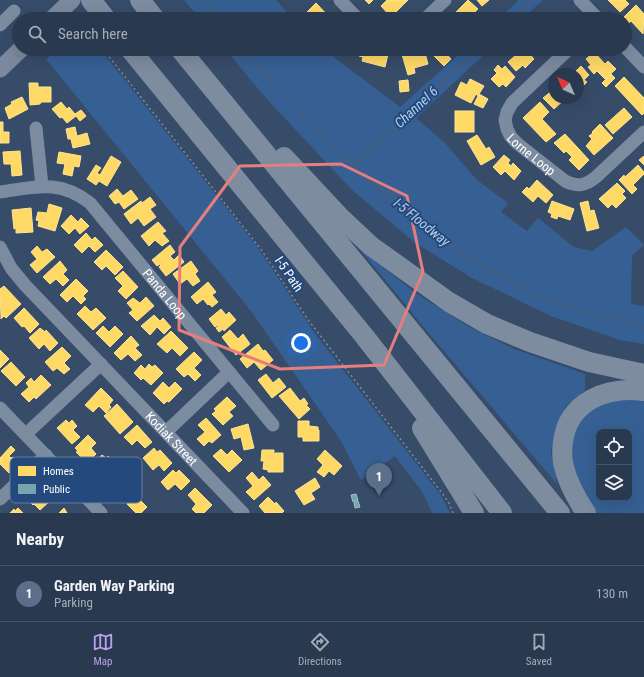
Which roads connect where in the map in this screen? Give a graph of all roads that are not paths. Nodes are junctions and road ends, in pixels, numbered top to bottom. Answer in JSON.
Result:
{"nodes":[{"id":1,"x":72,"y":0,"type":"edge"},
{"id":2,"x":91,"y":0,"type":"edge"},
{"id":3,"x":140,"y":0,"type":"edge"},
{"id":4,"x":340,"y":0,"type":"edge"},
{"id":5,"x":445,"y":0,"type":"edge"},
{"id":6,"x":580,"y":0,"type":"edge"},
{"id":7,"x":59,"y":12,"type":"edge"},
{"id":8,"x":100,"y":12,"type":"edge"},
{"id":9,"x":149,"y":12,"type":"edge"},
{"id":10,"x":351,"y":12,"type":"edge"},
{"id":11,"x":432,"y":12,"type":"edge"},
{"id":12,"x":591,"y":12,"type":"edge"},
{"id":13,"x":12,"y":14,"type":"edge"},
{"id":14,"x":0,"y":25,"type":"edge"},
{"id":15,"x":632,"y":54,"type":"edge"},
{"id":16,"x":14,"y":56,"type":"edge"},
{"id":17,"x":136,"y":56,"type":"edge"},
{"id":18,"x":187,"y":56,"type":"edge"},
{"id":19,"x":188,"y":56,"type":"edge"},
{"id":20,"x":562,"y":56,"type":"edge"},
{"id":21,"x":644,"y":67,"type":"edge"},
{"id":22,"x":0,"y":69,"type":"edge"},
{"id":23,"x":36,"y":128,"type":"dead end"},
{"id":24,"x":644,"y":132,"type":"edge"},
{"id":25,"x":42,"y":186,"type":"junction"},
{"id":26,"x":0,"y":192,"type":"edge"},
{"id":27,"x":0,"y":247,"type":"edge"},
{"id":28,"x":364,"y":337,"type":"junction"},
{"id":29,"x":101,"y":364,"type":"junction"},
{"id":30,"x":229,"y":372,"type":"junction"},
{"id":31,"x":644,"y":374,"type":"edge"},
{"id":32,"x":644,"y":391,"type":"edge"},
{"id":33,"x":0,"y":408,"type":"edge"},
{"id":34,"x":273,"y":425,"type":"dead end"},
{"id":35,"x":166,"y":432,"type":"junction"},
{"id":36,"x":26,"y":434,"type":"junction"},
{"id":37,"x":46,"y":455,"type":"edge"},
{"id":38,"x":10,"y":489,"type":"edge"},
{"id":39,"x":0,"y":499,"type":"edge"},
{"id":40,"x":91,"y":503,"type":"edge"},
{"id":41,"x":99,"y":512,"type":"edge"},
{"id":42,"x":243,"y":513,"type":"edge"},
{"id":43,"x":474,"y":513,"type":"edge"},
{"id":44,"x":502,"y":513,"type":"edge"},
{"id":45,"x":560,"y":513,"type":"edge"},
{"id":46,"x":586,"y":513,"type":"edge"}],
"edges":[{"from":1,"to":7,"type":"main road","bridge":true},
{"from":2,"to":8,"type":"highway"},
{"from":3,"to":9,"type":"highway"},
{"from":4,"to":10,"type":"street"},
{"from":5,"to":11,"type":"street"},
{"from":6,"to":12,"type":"street"},
{"from":13,"to":14,"type":"street"},
{"from":15,"to":21,"type":"street"},
{"from":16,"to":22,"type":"main road"},
{"from":17,"to":28,"type":"highway"},
{"from":18,"to":45,"type":"highway"},
{"from":19,"to":31,"type":"highway"},
{"from":20,"to":24,"type":"street","name":"Lorne Loop"},
{"from":23,"to":25,"type":"street"},
{"from":25,"to":26,"type":"street","name":"Panda Loop"},
{"from":25,"to":30,"type":"street","name":"Panda Loop"},
{"from":27,"to":29,"type":"street","name":"Kodiak Street"},
{"from":28,"to":43,"type":"highway"},
{"from":28,"to":44,"type":"highway"},
{"from":29,"to":35,"type":"street","name":"Kodiak Street"},
{"from":29,"to":36,"type":"street"},
{"from":30,"to":34,"type":"street","name":"Panda Loop"},
{"from":30,"to":35,"type":"street"},
{"from":32,"to":46,"type":"highway"},
{"from":33,"to":36,"type":"street"},
{"from":35,"to":42,"type":"street","name":"Kodiak Street"},
{"from":36,"to":37,"type":"street"},
{"from":38,"to":39,"type":"street"},
{"from":40,"to":41,"type":"street"}]}
